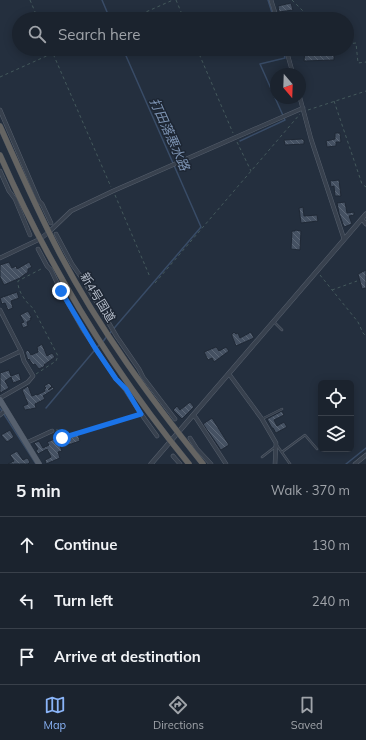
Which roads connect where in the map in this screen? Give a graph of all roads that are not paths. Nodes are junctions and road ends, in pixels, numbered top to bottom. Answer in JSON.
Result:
{"nodes":[{"id":1,"x":271,"y":0,"type":"edge"},
{"id":2,"x":275,"y":12,"type":"edge"},
{"id":3,"x":288,"y":56,"type":"edge"},
{"id":4,"x":291,"y":68,"type":"edge"},
{"id":5,"x":302,"y":104,"type":"edge"},
{"id":6,"x":0,"y":110,"type":"edge"},
{"id":7,"x":303,"y":110,"type":"junction"},
{"id":8,"x":0,"y":126,"type":"edge"},
{"id":9,"x":0,"y":155,"type":"edge"},
{"id":10,"x":0,"y":171,"type":"edge"},
{"id":11,"x":34,"y":197,"type":"junction"},
{"id":12,"x":20,"y":205,"type":"junction"},
{"id":13,"x":366,"y":214,"type":"edge"},
{"id":14,"x":362,"y":219,"type":"junction"},
{"id":15,"x":52,"y":223,"type":"dead end"},
{"id":16,"x":366,"y":224,"type":"edge"},
{"id":17,"x":49,"y":232,"type":"junction"},
{"id":18,"x":56,"y":234,"type":"dead end"},
{"id":19,"x":30,"y":235,"type":"dead end"},
{"id":20,"x":40,"y":239,"type":"junction"},
{"id":21,"x":344,"y":239,"type":"junction"},
{"id":22,"x":38,"y":249,"type":"dead end"},
{"id":23,"x":0,"y":258,"type":"edge"},
{"id":24,"x":70,"y":266,"type":"junction"},
{"id":25,"x":57,"y":276,"type":"junction"},
{"id":26,"x":0,"y":310,"type":"edge"},
{"id":27,"x":274,"y":322,"type":"junction"},
{"id":28,"x":282,"y":330,"type":"dead end"},
{"id":29,"x":21,"y":351,"type":"junction"},
{"id":30,"x":0,"y":361,"type":"edge"},
{"id":31,"x":228,"y":374,"type":"junction"},
{"id":32,"x":144,"y":383,"type":"junction"},
{"id":33,"x":132,"y":394,"type":"junction"},
{"id":34,"x":0,"y":399,"type":"edge"},
{"id":35,"x":282,"y":409,"type":"dead end"},
{"id":36,"x":6,"y":410,"type":"junction"},
{"id":37,"x":0,"y":415,"type":"edge"},
{"id":38,"x":193,"y":415,"type":"junction"},
{"id":39,"x":175,"y":419,"type":"dead end"},
{"id":40,"x":262,"y":419,"type":"junction"},
{"id":41,"x":52,"y":431,"type":"road end"},
{"id":42,"x":178,"y":433,"type":"junction"},
{"id":43,"x":157,"y":436,"type":"dead end"},
{"id":44,"x":190,"y":438,"type":"dead end"},
{"id":45,"x":170,"y":442,"type":"junction"},
{"id":46,"x":26,"y":443,"type":"junction"},
{"id":47,"x":276,"y":445,"type":"junction"},
{"id":48,"x":317,"y":449,"type":"dead end"},
{"id":49,"x":282,"y":452,"type":"junction"},
{"id":50,"x":366,"y":455,"type":"edge"},
{"id":51,"x":173,"y":456,"type":"dead end"},
{"id":52,"x":200,"y":456,"type":"junction"},
{"id":53,"x":262,"y":457,"type":"dead end"},
{"id":54,"x":39,"y":464,"type":"edge"},
{"id":55,"x":151,"y":464,"type":"edge"},
{"id":56,"x":180,"y":464,"type":"edge"},
{"id":57,"x":189,"y":464,"type":"edge"},
{"id":58,"x":203,"y":464,"type":"edge"},
{"id":59,"x":211,"y":464,"type":"edge"},
{"id":60,"x":226,"y":464,"type":"edge"},
{"id":61,"x":275,"y":464,"type":"edge"},
{"id":62,"x":290,"y":464,"type":"edge"},
{"id":63,"x":355,"y":464,"type":"edge"}],
"edges":[{"from":1,"to":2,"type":"street"},
{"from":3,"to":4,"type":"street"},
{"from":5,"to":7,"type":"street"},
{"from":6,"to":11,"type":"street"},
{"from":7,"to":17,"type":"street"},
{"from":7,"to":21,"type":"street"},
{"from":8,"to":11,"type":"highway","name":"新4号国道"},
{"from":9,"to":12,"type":"highway","name":"新4号国道"},
{"from":10,"to":12,"type":"street"},
{"from":11,"to":15,"type":"street"},
{"from":11,"to":17,"type":"highway","name":"新4号国道"},
{"from":12,"to":19,"type":"street"},
{"from":12,"to":20,"type":"highway","name":"新4号国道"},
{"from":13,"to":14,"type":"street"},
{"from":14,"to":16,"type":"street"},
{"from":14,"to":21,"type":"street"},
{"from":17,"to":20,"type":"street"},
{"from":17,"to":24,"type":"highway","name":"新4号国道"},
{"from":18,"to":24,"type":"street"},
{"from":20,"to":23,"type":"street"},
{"from":20,"to":25,"type":"highway","name":"新4号国道"},
{"from":21,"to":27,"type":"street"},
{"from":22,"to":25,"type":"street"},
{"from":24,"to":32,"type":"highway","name":"新4号国道"},
{"from":25,"to":33,"type":"highway","name":"新4号国道"},
{"from":26,"to":29,"type":"street"},
{"from":27,"to":28,"type":"lane"},
{"from":27,"to":31,"type":"street"},
{"from":29,"to":30,"type":"street"},
{"from":29,"to":34,"type":"street"},
{"from":31,"to":38,"type":"street"},
{"from":31,"to":40,"type":"street"},
{"from":32,"to":39,"type":"street"},
{"from":32,"to":42,"type":"highway","name":"新4号国道"},
{"from":33,"to":43,"type":"street"},
{"from":33,"to":45,"type":"highway","name":"新4号国道"},
{"from":34,"to":36,"type":"main road"},
{"from":35,"to":40,"type":"lane"},
{"from":36,"to":37,"type":"street"},
{"from":36,"to":46,"type":"main road"},
{"from":38,"to":42,"type":"street"},
{"from":38,"to":60,"type":"street"},
{"from":40,"to":47,"type":"street"},
{"from":41,"to":46,"type":"street"},
{"from":42,"to":45,"type":"street"},
{"from":42,"to":52,"type":"highway","name":"新4号国道"},
{"from":44,"to":52,"type":"street"},
{"from":45,"to":55,"type":"street"},
{"from":45,"to":57,"type":"highway","name":"新4号国道"},
{"from":46,"to":54,"type":"main road"},
{"from":47,"to":49,"type":"lane"},
{"from":47,"to":53,"type":"lane"},
{"from":47,"to":61,"type":"street"},
{"from":48,"to":49,"type":"lane"},
{"from":49,"to":62,"type":"lane"},
{"from":50,"to":63,"type":"street"},
{"from":51,"to":56,"type":"street"},
{"from":52,"to":58,"type":"highway","name":"新4号国道"},
{"from":52,"to":59,"type":"street"}]}
